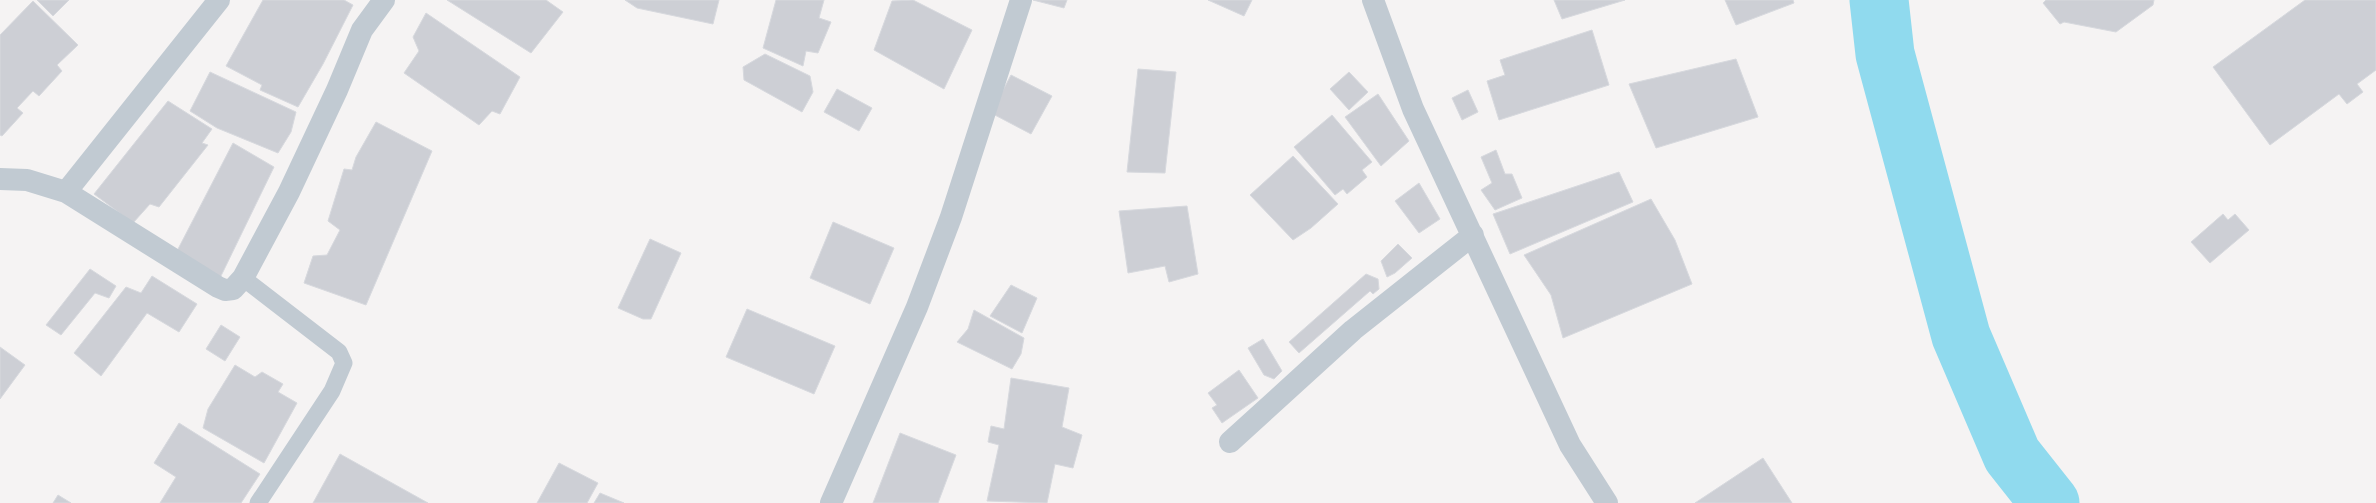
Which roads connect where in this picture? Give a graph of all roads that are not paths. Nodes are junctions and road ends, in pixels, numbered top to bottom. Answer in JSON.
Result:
{"nodes":[{"id":1,"x":219,"y":0,"type":"edge"},
{"id":2,"x":384,"y":0,"type":"edge"},
{"id":3,"x":1021,"y":0,"type":"edge"},
{"id":4,"x":1373,"y":0,"type":"edge"},
{"id":5,"x":0,"y":179,"type":"edge"},
{"id":6,"x":66,"y":192,"type":"junction"},
{"id":7,"x":1473,"y":235,"type":"junction"},
{"id":8,"x":243,"y":278,"type":"junction"},
{"id":9,"x":1230,"y":442,"type":"dead end"},
{"id":10,"x":258,"y":503,"type":"edge"},
{"id":11,"x":832,"y":503,"type":"edge"},
{"id":12,"x":1607,"y":503,"type":"edge"}],
"edges":[{"from":1,"to":6,"type":"street"},
{"from":2,"to":8,"type":"street"},
{"from":3,"to":11,"type":"street"},
{"from":4,"to":7,"type":"street"},
{"from":5,"to":6,"type":"street"},
{"from":6,"to":8,"type":"street"},
{"from":7,"to":9,"type":"street"},
{"from":7,"to":12,"type":"street"},
{"from":8,"to":10,"type":"lane"}]}
